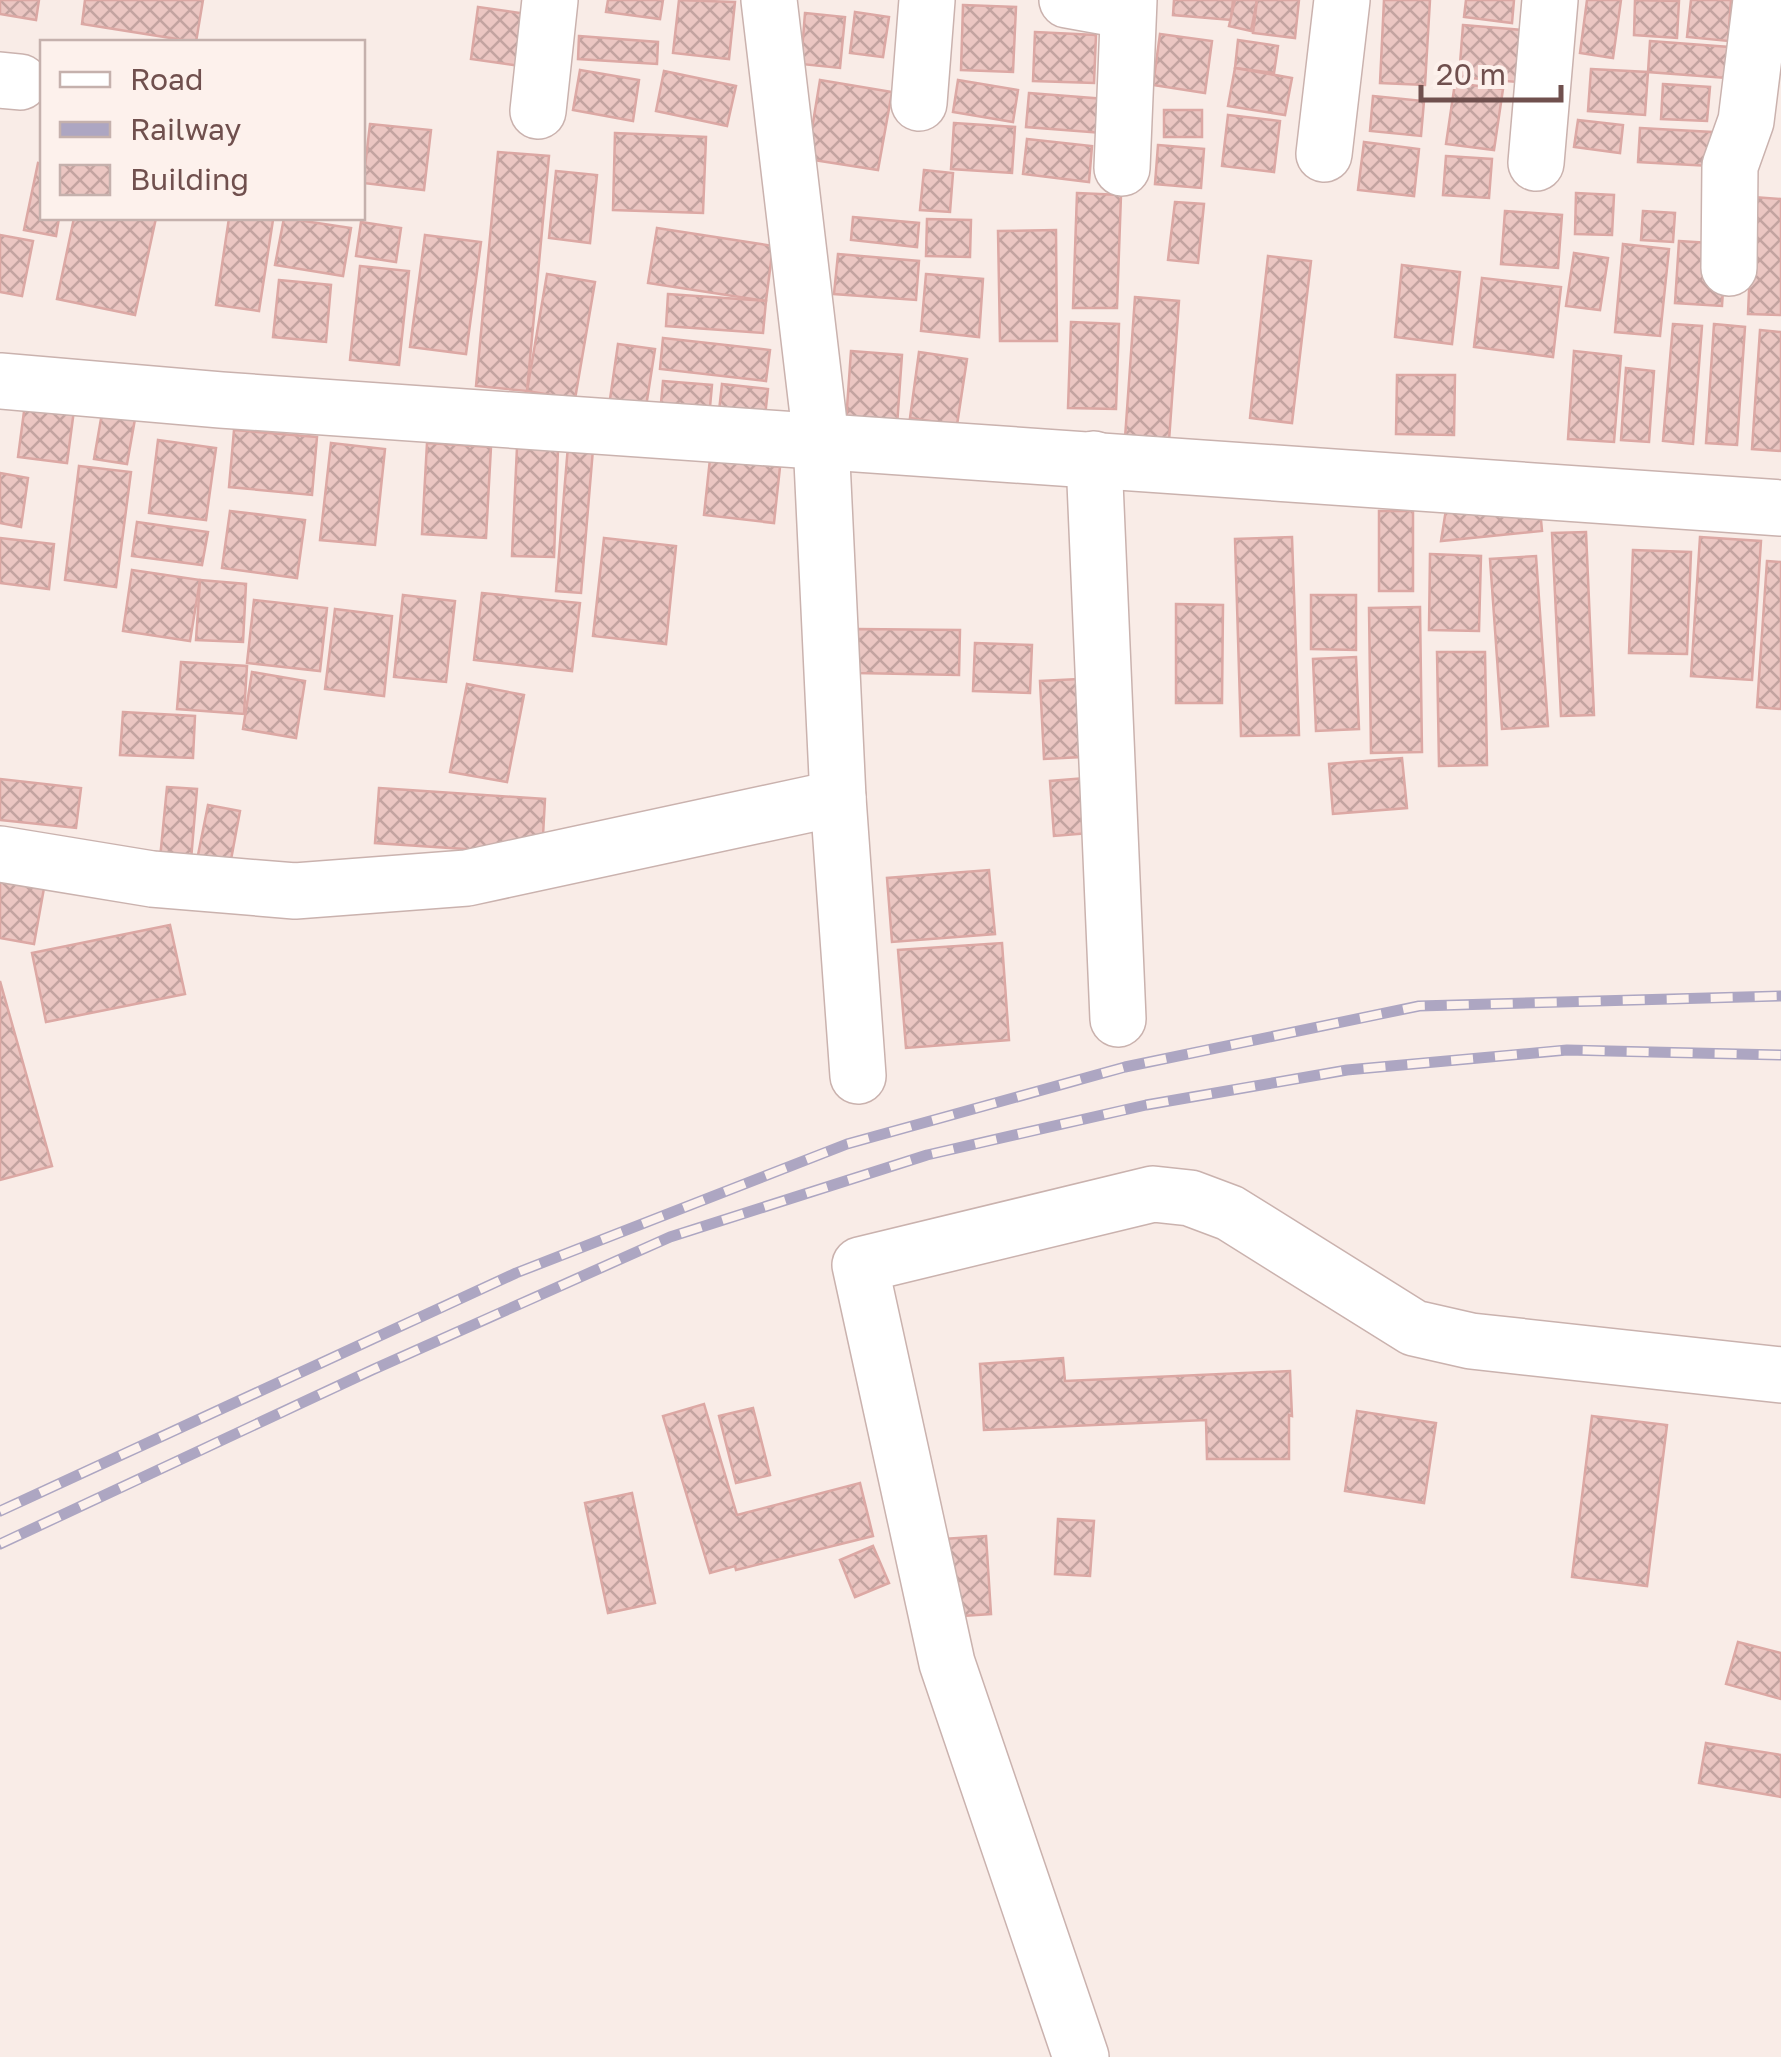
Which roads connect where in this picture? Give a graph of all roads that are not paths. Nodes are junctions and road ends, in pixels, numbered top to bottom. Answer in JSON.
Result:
{"nodes":[{"id":1,"x":550,"y":0,"type":"edge"},
{"id":2,"x":769,"y":0,"type":"edge"},
{"id":3,"x":927,"y":0,"type":"edge"},
{"id":4,"x":1067,"y":0,"type":"edge"},
{"id":5,"x":1342,"y":0,"type":"edge"},
{"id":6,"x":1550,"y":0,"type":"edge"},
{"id":7,"x":1761,"y":0,"type":"edge"},
{"id":8,"x":1129,"y":6,"type":"edge"},
{"id":9,"x":919,"y":102,"type":"dead end"},
{"id":10,"x":538,"y":111,"type":"dead end"},
{"id":11,"x":1324,"y":154,"type":"dead end"},
{"id":12,"x":1536,"y":163,"type":"dead end"},
{"id":13,"x":1122,"y":168,"type":"dead end"},
{"id":14,"x":1729,"y":268,"type":"dead end"},
{"id":15,"x":0,"y":382,"type":"edge"},
{"id":16,"x":822,"y":440,"type":"junction"},
{"id":17,"x":1094,"y":459,"type":"junction"},
{"id":18,"x":1781,"y":508,"type":"edge"},
{"id":19,"x":838,"y":798,"type":"junction"},
{"id":20,"x":0,"y":854,"type":"edge"},
{"id":21,"x":1118,"y":1019,"type":"dead end"},
{"id":22,"x":858,"y":1076,"type":"dead end"},
{"id":23,"x":1781,"y":1375,"type":"edge"},
{"id":24,"x":1082,"y":2057,"type":"edge"}],
"edges":[{"from":1,"to":10,"type":"street"},
{"from":2,"to":16,"type":"street"},
{"from":3,"to":9,"type":"street"},
{"from":4,"to":8,"type":"street"},
{"from":5,"to":11,"type":"street"},
{"from":6,"to":12,"type":"street"},
{"from":7,"to":14,"type":"street"},
{"from":8,"to":13,"type":"street"},
{"from":15,"to":16,"type":"street"},
{"from":16,"to":17,"type":"street"},
{"from":16,"to":19,"type":"street"},
{"from":17,"to":18,"type":"street"},
{"from":17,"to":21,"type":"street"},
{"from":19,"to":20,"type":"street"},
{"from":19,"to":22,"type":"street"},
{"from":23,"to":24,"type":"street"}]}
